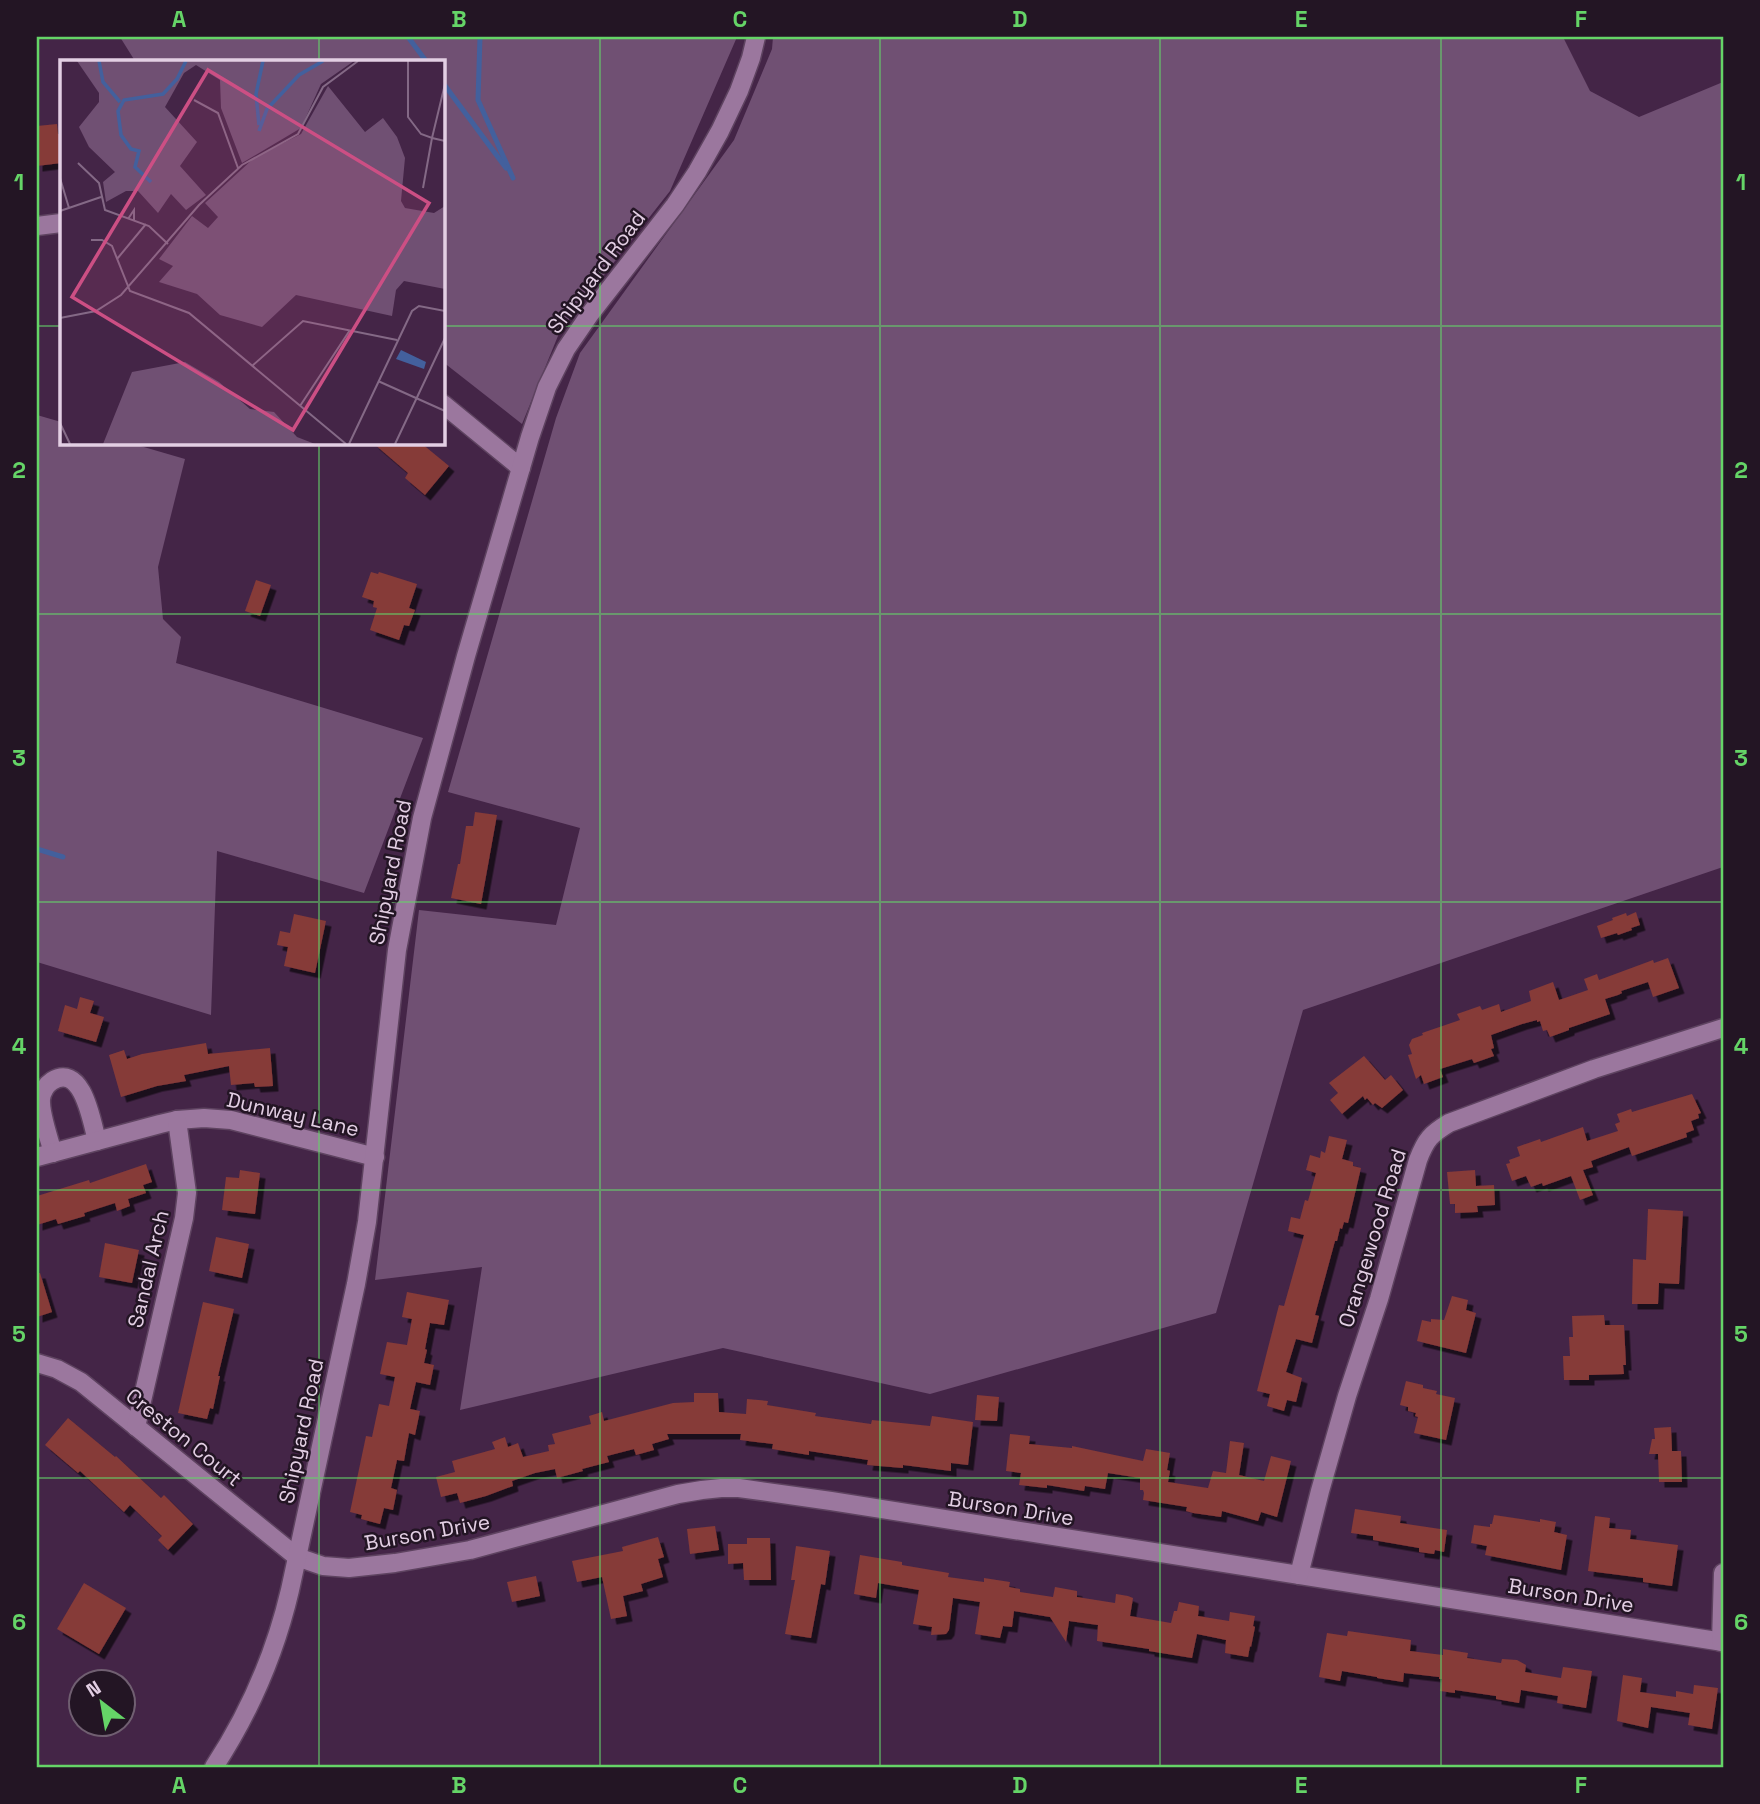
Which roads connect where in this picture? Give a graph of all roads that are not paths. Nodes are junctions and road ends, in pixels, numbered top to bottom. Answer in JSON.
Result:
{"nodes":[{"id":1,"x":756,"y":37,"type":"edge"},
{"id":2,"x":60,"y":223,"type":"edge"},
{"id":3,"x":37,"y":226,"type":"edge"},
{"id":4,"x":444,"y":405,"type":"edge"},
{"id":5,"x":521,"y":468,"type":"junction"},
{"id":6,"x":1723,"y":1028,"type":"edge"},
{"id":7,"x":177,"y":1120,"type":"junction"},
{"id":8,"x":97,"y":1140,"type":"junction"},
{"id":9,"x":45,"y":1155,"type":"edge"},
{"id":10,"x":375,"y":1157,"type":"junction"},
{"id":11,"x":37,"y":1363,"type":"edge"},
{"id":12,"x":136,"y":1427,"type":"junction"},
{"id":13,"x":297,"y":1557,"type":"junction"},
{"id":14,"x":1723,"y":1573,"type":"edge"},
{"id":15,"x":1298,"y":1575,"type":"junction"},
{"id":16,"x":1722,"y":1642,"type":"edge"},
{"id":17,"x":214,"y":1767,"type":"edge"}],
"edges":[{"from":1,"to":5,"type":"street","name":"Shipyard Road"},
{"from":2,"to":3,"type":"street"},
{"from":4,"to":5,"type":"street"},
{"from":5,"to":10,"type":"street","name":"Shipyard Road"},
{"from":6,"to":15,"type":"street","name":"Orangewood Road"},
{"from":7,"to":8,"type":"street","name":"Dunway Lane"},
{"from":7,"to":10,"type":"street","name":"Dunway Lane"},
{"from":7,"to":12,"type":"street","name":"Sandal Arch"},
{"from":8,"to":9,"type":"street","name":"Dunway Lane"},
{"from":8,"to":9,"type":"street"},
{"from":10,"to":13,"type":"street","name":"Shipyard Road"},
{"from":11,"to":12,"type":"street","name":"Creston Court"},
{"from":12,"to":13,"type":"street","name":"Creston Court"},
{"from":13,"to":15,"type":"street","name":"Burson Drive"},
{"from":13,"to":17,"type":"street","name":"Shipyard Road"},
{"from":14,"to":16,"type":"street"},
{"from":15,"to":16,"type":"street","name":"Burson Drive"}]}
